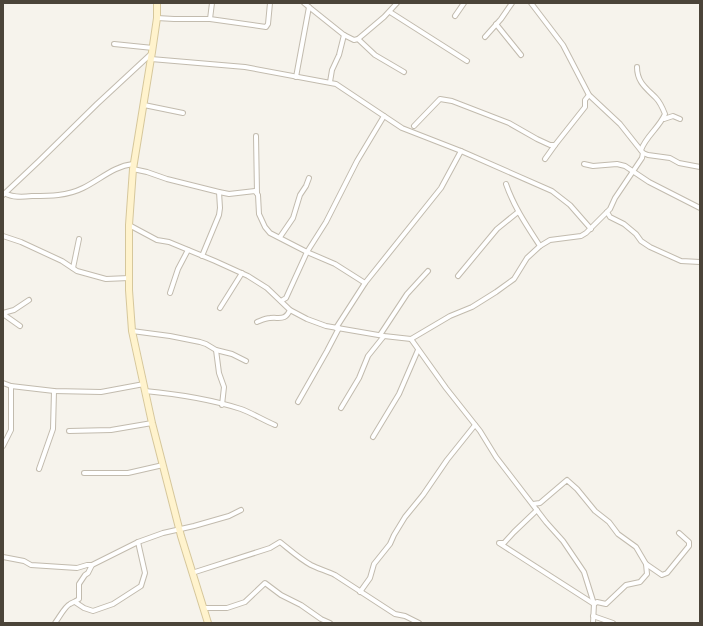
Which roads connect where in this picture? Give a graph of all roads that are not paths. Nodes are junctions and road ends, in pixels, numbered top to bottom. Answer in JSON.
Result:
{"nodes":[{"id":1,"x":157,"y":3,"type":"edge"},
{"id":2,"x":212,"y":3,"type":"edge"},
{"id":3,"x":270,"y":3,"type":"edge"},
{"id":4,"x":304,"y":3,"type":"edge"},
{"id":5,"x":397,"y":3,"type":"edge"},
{"id":6,"x":464,"y":3,"type":"edge"},
{"id":7,"x":512,"y":3,"type":"edge"},
{"id":8,"x":531,"y":3,"type":"edge"},
{"id":9,"x":309,"y":7,"type":"junction"},
{"id":10,"x":390,"y":12,"type":"junction"},
{"id":11,"x":455,"y":16,"type":"dead end"},
{"id":12,"x":157,"y":18,"type":"junction"},
{"id":13,"x":210,"y":19,"type":"junction"},
{"id":14,"x":496,"y":24,"type":"junction"},
{"id":15,"x":344,"y":35,"type":"junction"},
{"id":16,"x":485,"y":37,"type":"dead end"},
{"id":17,"x":358,"y":39,"type":"junction"},
{"id":18,"x":114,"y":44,"type":"dead end"},
{"id":19,"x":152,"y":53,"type":"junction"},
{"id":20,"x":521,"y":55,"type":"dead end"},
{"id":21,"x":467,"y":61,"type":"dead end"},
{"id":22,"x":638,"y":67,"type":"dead end"},
{"id":23,"x":404,"y":72,"type":"dead end"},
{"id":24,"x":296,"y":77,"type":"junction"},
{"id":25,"x":330,"y":82,"type":"junction"},
{"id":26,"x":589,"y":95,"type":"junction"},
{"id":27,"x":144,"y":105,"type":"junction"},
{"id":28,"x":183,"y":113,"type":"dead end"},
{"id":29,"x":384,"y":116,"type":"junction"},
{"id":30,"x":663,"y":119,"type":"junction"},
{"id":31,"x":680,"y":119,"type":"dead end"},
{"id":32,"x":414,"y":126,"type":"dead end"},
{"id":33,"x":256,"y":136,"type":"dead end"},
{"id":34,"x":555,"y":145,"type":"junction"},
{"id":35,"x":461,"y":151,"type":"junction"},
{"id":36,"x":642,"y":154,"type":"junction"},
{"id":37,"x":546,"y":159,"type":"dead end"},
{"id":38,"x":584,"y":164,"type":"dead end"},
{"id":39,"x":133,"y":166,"type":"junction"},
{"id":40,"x":700,"y":166,"type":"edge"},
{"id":41,"x":633,"y":173,"type":"junction"},
{"id":42,"x":309,"y":178,"type":"dead end"},
{"id":43,"x":506,"y":184,"type":"dead end"},
{"id":44,"x":219,"y":192,"type":"junction"},
{"id":45,"x":257,"y":193,"type":"junction"},
{"id":46,"x":4,"y":194,"type":"edge"},
{"id":47,"x":700,"y":208,"type":"edge"},
{"id":48,"x":518,"y":212,"type":"junction"},
{"id":49,"x":607,"y":212,"type":"junction"},
{"id":50,"x":129,"y":225,"type":"junction"},
{"id":51,"x":591,"y":228,"type":"junction"},
{"id":52,"x":3,"y":236,"type":"edge"},
{"id":53,"x":280,"y":237,"type":"junction"},
{"id":54,"x":79,"y":239,"type":"dead end"},
{"id":55,"x":540,"y":246,"type":"junction"},
{"id":56,"x":188,"y":250,"type":"junction"},
{"id":57,"x":307,"y":252,"type":"junction"},
{"id":58,"x":202,"y":256,"type":"junction"},
{"id":59,"x":700,"y":262,"type":"edge"},
{"id":60,"x":73,"y":268,"type":"junction"},
{"id":61,"x":428,"y":271,"type":"dead end"},
{"id":62,"x":242,"y":273,"type":"junction"},
{"id":63,"x":458,"y":276,"type":"dead end"},
{"id":64,"x":129,"y":278,"type":"junction"},
{"id":65,"x":365,"y":283,"type":"junction"},
{"id":66,"x":170,"y":294,"type":"dead end"},
{"id":67,"x":29,"y":300,"type":"dead end"},
{"id":68,"x":281,"y":301,"type":"junction"},
{"id":69,"x":220,"y":308,"type":"dead end"},
{"id":70,"x":290,"y":310,"type":"junction"},
{"id":71,"x":3,"y":314,"type":"edge"},
{"id":72,"x":257,"y":322,"type":"dead end"},
{"id":73,"x":20,"y":326,"type":"dead end"},
{"id":74,"x":337,"y":328,"type":"junction"},
{"id":75,"x":132,"y":331,"type":"junction"},
{"id":76,"x":382,"y":336,"type":"junction"},
{"id":77,"x":411,"y":339,"type":"junction"},
{"id":78,"x":216,"y":350,"type":"junction"},
{"id":79,"x":418,"y":350,"type":"junction"},
{"id":80,"x":246,"y":362,"type":"dead end"},
{"id":81,"x":3,"y":382,"type":"edge"},
{"id":82,"x":11,"y":386,"type":"junction"},
{"id":83,"x":145,"y":388,"type":"junction"},
{"id":84,"x":54,"y":391,"type":"junction"},
{"id":85,"x":298,"y":402,"type":"dead end"},
{"id":86,"x":222,"y":405,"type":"junction"},
{"id":87,"x":341,"y":408,"type":"dead end"},
{"id":88,"x":152,"y":423,"type":"junction"},
{"id":89,"x":275,"y":424,"type":"dead end"},
{"id":90,"x":475,"y":425,"type":"junction"},
{"id":91,"x":68,"y":431,"type":"dead end"},
{"id":92,"x":373,"y":437,"type":"dead end"},
{"id":93,"x":3,"y":446,"type":"edge"},
{"id":94,"x":163,"y":465,"type":"junction"},
{"id":95,"x":39,"y":469,"type":"dead end"},
{"id":96,"x":84,"y":474,"type":"dead end"},
{"id":97,"x":533,"y":504,"type":"junction"},
{"id":98,"x":241,"y":510,"type":"dead end"},
{"id":99,"x":537,"y":510,"type":"junction"},
{"id":100,"x":179,"y":529,"type":"junction"},
{"id":101,"x":680,"y":533,"type":"dead end"},
{"id":102,"x":138,"y":542,"type":"junction"},
{"id":103,"x":3,"y":557,"type":"edge"},
{"id":104,"x":646,"y":564,"type":"junction"},
{"id":105,"x":92,"y":565,"type":"junction"},
{"id":106,"x":192,"y":573,"type":"junction"},
{"id":107,"x":360,"y":592,"type":"junction"},
{"id":108,"x":75,"y":602,"type":"junction"},
{"id":109,"x":594,"y":604,"type":"junction"},
{"id":110,"x":203,"y":608,"type":"junction"},
{"id":111,"x":593,"y":616,"type":"junction"},
{"id":112,"x":56,"y":623,"type":"edge"},
{"id":113,"x":208,"y":623,"type":"edge"},
{"id":114,"x":330,"y":623,"type":"edge"},
{"id":115,"x":419,"y":623,"type":"edge"},
{"id":116,"x":593,"y":623,"type":"edge"},
{"id":117,"x":612,"y":623,"type":"edge"}],
"edges":[{"from":1,"to":12,"type":"street"},
{"from":2,"to":13,"type":"street"},
{"from":3,"to":13,"type":"street"},
{"from":4,"to":9,"type":"street"},
{"from":5,"to":10,"type":"street"},
{"from":6,"to":11,"type":"street"},
{"from":7,"to":14,"type":"street"},
{"from":8,"to":26,"type":"street"},
{"from":9,"to":15,"type":"street"},
{"from":9,"to":24,"type":"street"},
{"from":10,"to":17,"type":"street"},
{"from":10,"to":21,"type":"street"},
{"from":12,"to":13,"type":"street"},
{"from":12,"to":19,"type":"street"},
{"from":14,"to":16,"type":"street"},
{"from":14,"to":20,"type":"street"},
{"from":15,"to":17,"type":"street"},
{"from":15,"to":25,"type":"street"},
{"from":17,"to":23,"type":"street"},
{"from":18,"to":19,"type":"street"},
{"from":19,"to":24,"type":"street"},
{"from":19,"to":27,"type":"street"},
{"from":19,"to":46,"type":"street"},
{"from":22,"to":30,"type":"street"},
{"from":24,"to":25,"type":"street"},
{"from":25,"to":29,"type":"street"},
{"from":26,"to":34,"type":"street"},
{"from":26,"to":36,"type":"street"},
{"from":27,"to":28,"type":"street"},
{"from":27,"to":39,"type":"street"},
{"from":29,"to":35,"type":"street"},
{"from":29,"to":57,"type":"street"},
{"from":30,"to":31,"type":"street"},
{"from":30,"to":36,"type":"street"},
{"from":32,"to":34,"type":"street"},
{"from":33,"to":45,"type":"street"},
{"from":34,"to":37,"type":"street"},
{"from":35,"to":51,"type":"street"},
{"from":35,"to":65,"type":"street"},
{"from":36,"to":40,"type":"street"},
{"from":36,"to":41,"type":"street"},
{"from":38,"to":41,"type":"street"},
{"from":39,"to":44,"type":"street"},
{"from":39,"to":46,"type":"street"},
{"from":39,"to":50,"type":"street"},
{"from":41,"to":47,"type":"street"},
{"from":41,"to":49,"type":"street"},
{"from":42,"to":53,"type":"street"},
{"from":43,"to":48,"type":"street"},
{"from":44,"to":45,"type":"street"},
{"from":44,"to":58,"type":"street"},
{"from":45,"to":53,"type":"street"},
{"from":48,"to":55,"type":"street"},
{"from":48,"to":63,"type":"street"},
{"from":49,"to":51,"type":"street"},
{"from":49,"to":59,"type":"street"},
{"from":50,"to":56,"type":"street"},
{"from":50,"to":64,"type":"street"},
{"from":51,"to":55,"type":"street"},
{"from":52,"to":60,"type":"street"},
{"from":53,"to":57,"type":"street"},
{"from":54,"to":60,"type":"street"},
{"from":55,"to":77,"type":"street"},
{"from":56,"to":58,"type":"street"},
{"from":56,"to":66,"type":"street"},
{"from":57,"to":65,"type":"street"},
{"from":57,"to":68,"type":"street"},
{"from":58,"to":62,"type":"street"},
{"from":60,"to":64,"type":"street"},
{"from":61,"to":76,"type":"street"},
{"from":62,"to":68,"type":"street"},
{"from":62,"to":69,"type":"street"},
{"from":64,"to":75,"type":"street"},
{"from":65,"to":74,"type":"street"},
{"from":67,"to":71,"type":"street"},
{"from":68,"to":70,"type":"street"},
{"from":70,"to":72,"type":"street"},
{"from":70,"to":74,"type":"street"},
{"from":71,"to":73,"type":"street"},
{"from":74,"to":76,"type":"street"},
{"from":74,"to":85,"type":"street"},
{"from":75,"to":78,"type":"street"},
{"from":75,"to":83,"type":"street"},
{"from":76,"to":77,"type":"street"},
{"from":76,"to":87,"type":"street"},
{"from":77,"to":79,"type":"street"},
{"from":78,"to":80,"type":"street"},
{"from":78,"to":86,"type":"street"},
{"from":79,"to":90,"type":"street"},
{"from":79,"to":92,"type":"street"},
{"from":81,"to":82,"type":"street"},
{"from":82,"to":84,"type":"street"},
{"from":82,"to":93,"type":"street"},
{"from":83,"to":84,"type":"street"},
{"from":83,"to":86,"type":"street"},
{"from":83,"to":88,"type":"street"},
{"from":84,"to":95,"type":"street"},
{"from":86,"to":89,"type":"street"},
{"from":88,"to":91,"type":"street"},
{"from":88,"to":94,"type":"street"},
{"from":90,"to":97,"type":"street"},
{"from":90,"to":107,"type":"street"},
{"from":94,"to":96,"type":"street"},
{"from":94,"to":100,"type":"street"},
{"from":97,"to":99,"type":"street"},
{"from":97,"to":104,"type":"street"},
{"from":98,"to":100,"type":"street"},
{"from":99,"to":109,"type":"street"},
{"from":99,"to":109,"type":"street"},
{"from":100,"to":102,"type":"street"},
{"from":100,"to":106,"type":"street"},
{"from":101,"to":104,"type":"street"},
{"from":102,"to":105,"type":"street"},
{"from":102,"to":108,"type":"street"},
{"from":103,"to":105,"type":"street"},
{"from":104,"to":109,"type":"street"},
{"from":105,"to":108,"type":"street"},
{"from":106,"to":107,"type":"street"},
{"from":106,"to":110,"type":"street"},
{"from":107,"to":115,"type":"street"},
{"from":108,"to":112,"type":"street"},
{"from":109,"to":111,"type":"street"},
{"from":110,"to":113,"type":"street"},
{"from":110,"to":114,"type":"street"},
{"from":111,"to":116,"type":"street"},
{"from":111,"to":117,"type":"street"}]}
